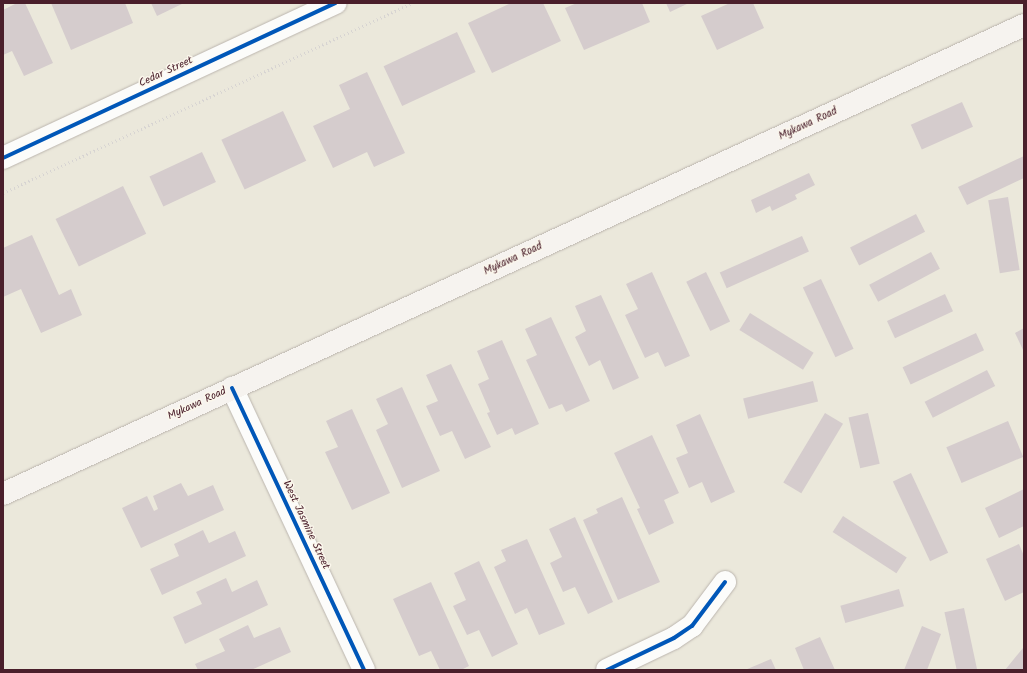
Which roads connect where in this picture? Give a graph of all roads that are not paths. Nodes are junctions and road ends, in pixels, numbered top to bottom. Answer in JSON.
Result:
{"nodes":[{"id":1,"x":336,"y":3,"type":"edge"},
{"id":2,"x":1024,"y":25,"type":"edge"},
{"id":3,"x":3,"y":158,"type":"edge"},
{"id":4,"x":232,"y":388,"type":"junction"},
{"id":5,"x":3,"y":494,"type":"edge"},
{"id":6,"x":724,"y":582,"type":"dead end"},
{"id":7,"x":364,"y":670,"type":"edge"},
{"id":8,"x":607,"y":670,"type":"edge"}],
"edges":[{"from":1,"to":3,"type":"street","name":"Cedar Street"},
{"from":2,"to":4,"type":"main road","name":"Mykawa Road"},
{"from":4,"to":5,"type":"main road","name":"Mykawa Road"},
{"from":4,"to":7,"type":"street","name":"West Jasmine Street"},
{"from":6,"to":8,"type":"street"}]}
